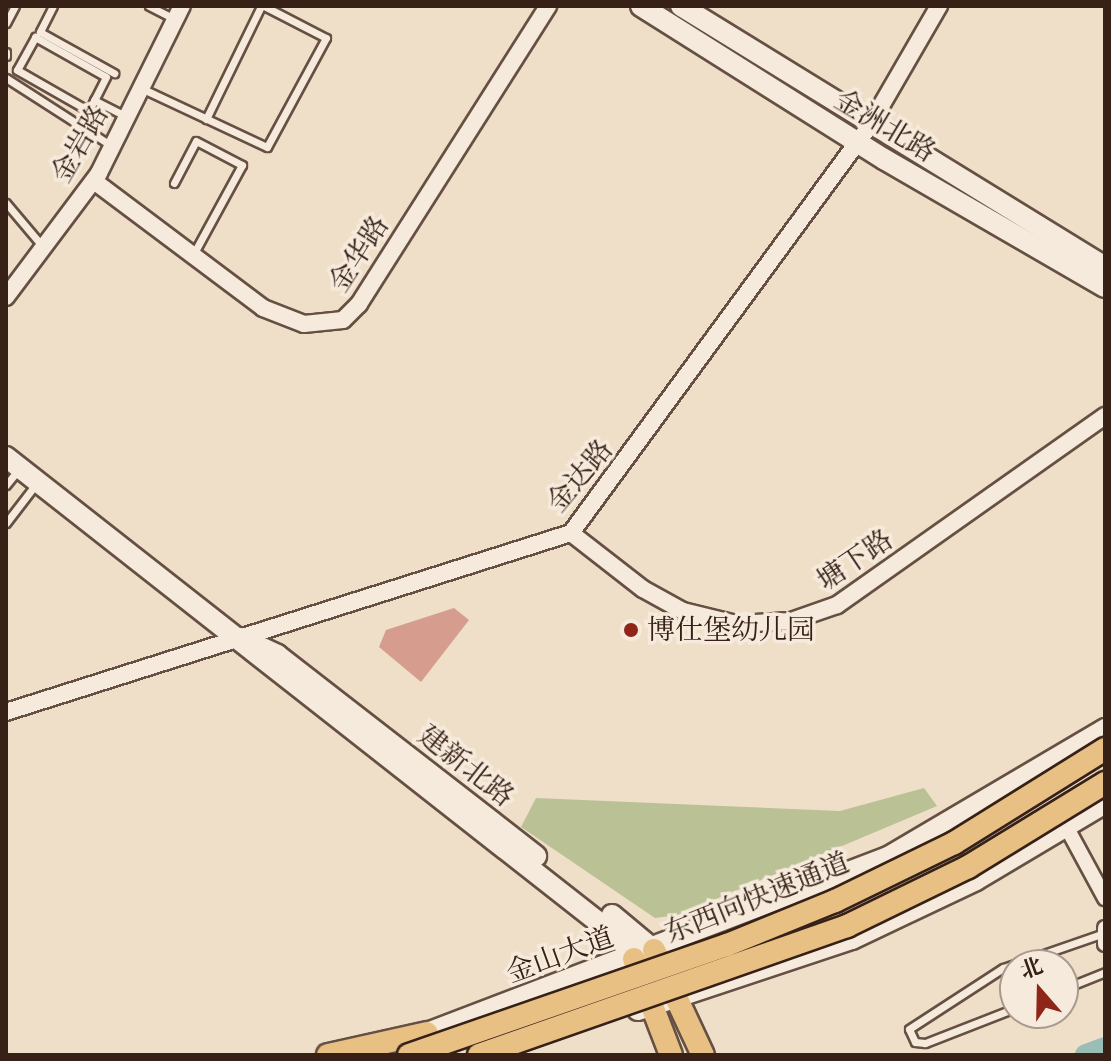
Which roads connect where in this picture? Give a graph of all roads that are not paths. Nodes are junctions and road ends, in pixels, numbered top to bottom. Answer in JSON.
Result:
{"nodes":[{"id":1,"x":15,"y":6,"type":"edge"},
{"id":2,"x":53,"y":6,"type":"edge"},
{"id":3,"x":149,"y":6,"type":"edge"},
{"id":4,"x":263,"y":6,"type":"edge"},
{"id":5,"x":548,"y":6,"type":"edge"},
{"id":6,"x":641,"y":6,"type":"edge"},
{"id":7,"x":681,"y":6,"type":"edge"},
{"id":8,"x":939,"y":6,"type":"edge"},
{"id":9,"x":179,"y":13,"type":"edge"},
{"id":10,"x":6,"y":23,"type":"edge"},
{"id":11,"x":114,"y":73,"type":"dead end"},
{"id":12,"x":6,"y":78,"type":"edge"},
{"id":13,"x":141,"y":89,"type":"junction"},
{"id":14,"x":94,"y":100,"type":"junction"},
{"id":15,"x":127,"y":117,"type":"junction"},
{"id":16,"x":206,"y":119,"type":"junction"},
{"id":17,"x":870,"y":125,"type":"junction"},
{"id":18,"x":857,"y":142,"type":"junction"},
{"id":19,"x":112,"y":147,"type":"junction"},
{"id":20,"x":94,"y":181,"type":"junction"},
{"id":21,"x":174,"y":183,"type":"dead end"},
{"id":22,"x":6,"y":203,"type":"edge"},
{"id":23,"x":44,"y":247,"type":"junction"},
{"id":24,"x":193,"y":255,"type":"junction"},
{"id":25,"x":1105,"y":267,"type":"edge"},
{"id":26,"x":12,"y":276,"type":"edge"},
{"id":27,"x":1105,"y":287,"type":"edge"},
{"id":28,"x":6,"y":297,"type":"edge"},
{"id":29,"x":1105,"y":416,"type":"edge"},
{"id":30,"x":13,"y":463,"type":"edge"},
{"id":31,"x":38,"y":482,"type":"junction"},
{"id":32,"x":6,"y":485,"type":"edge"},
{"id":33,"x":6,"y":523,"type":"edge"},
{"id":34,"x":571,"y":533,"type":"junction"},
{"id":35,"x":237,"y":637,"type":"junction"},
{"id":36,"x":6,"y":712,"type":"edge"},
{"id":37,"x":1105,"y":729,"type":"edge"},
{"id":38,"x":1105,"y":749,"type":"edge"},
{"id":39,"x":1105,"y":783,"type":"edge"},
{"id":40,"x":1105,"y":803,"type":"edge"},
{"id":41,"x":1067,"y":828,"type":"junction"},
{"id":42,"x":1105,"y":898,"type":"edge"},
{"id":43,"x":1104,"y":930,"type":"edge"},
{"id":44,"x":1105,"y":944,"type":"edge"},
{"id":45,"x":1054,"y":949,"type":"edge"},
{"id":46,"x":644,"y":954,"type":"junction"},
{"id":47,"x":999,"y":971,"type":"edge"},
{"id":48,"x":1105,"y":972,"type":"edge"},
{"id":49,"x":1079,"y":983,"type":"edge"},
{"id":50,"x":676,"y":1000,"type":"junction"},
{"id":51,"x":652,"y":1006,"type":"junction"},
{"id":52,"x":999,"y":1014,"type":"edge"},
{"id":53,"x":427,"y":1033,"type":"junction"},
{"id":54,"x":338,"y":1051,"type":"edge"},
{"id":55,"x":373,"y":1055,"type":"edge"},
{"id":56,"x":409,"y":1055,"type":"edge"},
{"id":57,"x":479,"y":1055,"type":"edge"},
{"id":58,"x":510,"y":1055,"type":"edge"},
{"id":59,"x":671,"y":1055,"type":"edge"},
{"id":60,"x":703,"y":1055,"type":"edge"}],
"edges":[{"from":1,"to":10,"type":"lane"},
{"from":2,"to":11,"type":"lane"},
{"from":3,"to":9,"type":"lane"},
{"from":4,"to":16,"type":"lane"},
{"from":4,"to":16,"type":"lane"},
{"from":5,"to":24,"type":"street","name":"金华路"},
{"from":6,"to":18,"type":"main road","name":"金洲北路"},
{"from":7,"to":17,"type":"main road","name":"金洲北路"},
{"from":8,"to":17,"type":"street","name":"金达路"},
{"from":9,"to":13,"type":"street","name":"金岩路"},
{"from":12,"to":19,"type":"lane"},
{"from":13,"to":15,"type":"street","name":"金岩路"},
{"from":13,"to":16,"type":"lane"},
{"from":14,"to":14,"type":"lane"},
{"from":14,"to":15,"type":"lane"},
{"from":15,"to":19,"type":"street","name":"金岩路"},
{"from":17,"to":18,"type":"street","name":"金达路"},
{"from":17,"to":25,"type":"main road","name":"金洲北路"},
{"from":18,"to":27,"type":"main road","name":"金洲北路"},
{"from":18,"to":34,"type":"street","name":"金达路"},
{"from":19,"to":20,"type":"street","name":"金岩路"},
{"from":20,"to":23,"type":"street","name":"金岩路"},
{"from":20,"to":24,"type":"street","name":"金华路"},
{"from":21,"to":24,"type":"lane"},
{"from":22,"to":23,"type":"lane"},
{"from":23,"to":26,"type":"street","name":"金岩路"},
{"from":26,"to":28,"type":"street","name":"金岩路"},
{"from":29,"to":34,"type":"street","name":"塘下路"},
{"from":30,"to":31,"type":"main road","name":"建新北路"},
{"from":30,"to":32,"type":"lane"},
{"from":31,"to":33,"type":"lane"},
{"from":31,"to":35,"type":"main road","name":"建新北路"},
{"from":34,"to":35,"type":"street","name":"金达路"},
{"from":35,"to":36,"type":"street","name":"金达路"},
{"from":35,"to":46,"type":"main road","name":"建新北路"},
{"from":37,"to":46,"type":"main road","name":"金山大道"},
{"from":38,"to":56,"type":"main road","name":"东西向快速通道","bridge":true},
{"from":39,"to":57,"type":"main road","name":"东西向快速通道","bridge":true},
{"from":40,"to":41,"type":"main road"},
{"from":41,"to":42,"type":"street"},
{"from":41,"to":50,"type":"main road"},
{"from":43,"to":44,"type":"street"},
{"from":43,"to":45,"type":"lane"},
{"from":46,"to":50,"type":"main road"},
{"from":46,"to":51,"type":"main road"},
{"from":46,"to":53,"type":"main road","name":"金山大道"},
{"from":47,"to":52,"type":"lane"},
{"from":48,"to":49,"type":"lane"},
{"from":50,"to":51,"type":"main road"},
{"from":50,"to":60,"type":"main road"},
{"from":51,"to":58,"type":"main road"},
{"from":51,"to":59,"type":"main road"},
{"from":53,"to":54,"type":"main road"},
{"from":53,"to":55,"type":"main road","name":"金山大道"}]}
